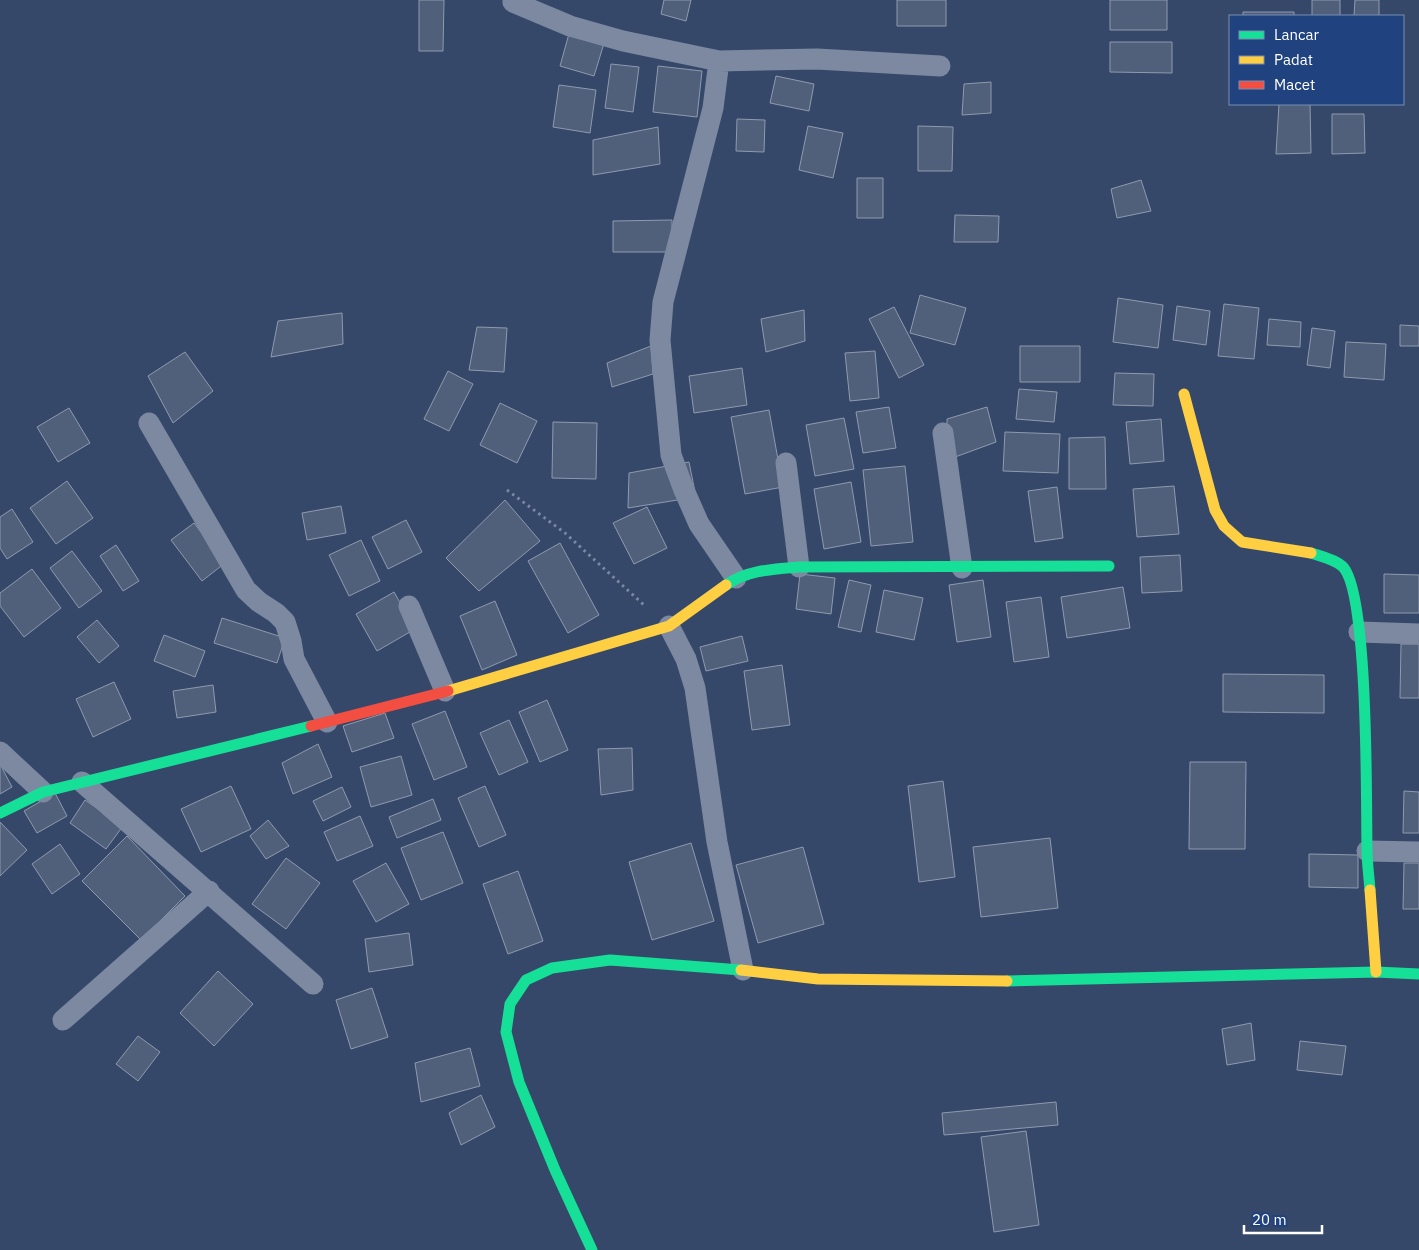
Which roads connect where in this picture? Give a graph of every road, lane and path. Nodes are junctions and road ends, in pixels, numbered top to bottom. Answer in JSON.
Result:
{"nodes":[{"id":1,"x":513,"y":2,"type":"dead end"},
{"id":2,"x":719,"y":61,"type":"junction"},
{"id":3,"x":940,"y":66,"type":"dead end"},
{"id":4,"x":1184,"y":394,"type":"dead end"},
{"id":5,"x":149,"y":423,"type":"dead end"},
{"id":6,"x":943,"y":433,"type":"dead end"},
{"id":7,"x":786,"y":464,"type":"dead end"},
{"id":8,"x":507,"y":490,"type":"dead end"},
{"id":9,"x":1110,"y":566,"type":"dead end"},
{"id":10,"x":799,"y":567,"type":"junction"},
{"id":11,"x":962,"y":568,"type":"junction"},
{"id":12,"x":736,"y":578,"type":"junction"},
{"id":13,"x":409,"y":606,"type":"dead end"},
{"id":14,"x":669,"y":626,"type":"junction"},
{"id":15,"x":1359,"y":632,"type":"junction"},
{"id":16,"x":1419,"y":634,"type":"edge"},
{"id":17,"x":445,"y":691,"type":"junction"},
{"id":18,"x":327,"y":722,"type":"junction"},
{"id":19,"x":0,"y":752,"type":"edge"},
{"id":20,"x":82,"y":782,"type":"junction"},
{"id":21,"x":44,"y":792,"type":"junction"},
{"id":22,"x":0,"y":813,"type":"edge"},
{"id":23,"x":1367,"y":852,"type":"junction"},
{"id":24,"x":1419,"y":852,"type":"edge"},
{"id":25,"x":209,"y":891,"type":"junction"},
{"id":26,"x":742,"y":970,"type":"junction"},
{"id":27,"x":1376,"y":972,"type":"junction"},
{"id":28,"x":1419,"y":974,"type":"edge"},
{"id":29,"x":313,"y":984,"type":"dead end"},
{"id":30,"x":63,"y":1020,"type":"dead end"},
{"id":31,"x":592,"y":1250,"type":"edge"}],
"edges":[{"from":1,"to":2,"type":"street"},
{"from":2,"to":3,"type":"street"},
{"from":2,"to":12,"type":"street"},
{"from":4,"to":15,"type":"street"},
{"from":5,"to":18,"type":"street"},
{"from":6,"to":11,"type":"street"},
{"from":7,"to":10,"type":"street"},
{"from":8,"to":14,"type":"path"},
{"from":9,"to":11,"type":"street"},
{"from":10,"to":11,"type":"street"},
{"from":10,"to":12,"type":"street"},
{"from":12,"to":14,"type":"street"},
{"from":13,"to":17,"type":"street"},
{"from":14,"to":17,"type":"street"},
{"from":14,"to":26,"type":"street"},
{"from":15,"to":16,"type":"street"},
{"from":15,"to":23,"type":"street"},
{"from":17,"to":18,"type":"street"},
{"from":18,"to":20,"type":"street"},
{"from":19,"to":21,"type":"street"},
{"from":20,"to":21,"type":"street"},
{"from":20,"to":25,"type":"street"},
{"from":21,"to":22,"type":"street"},
{"from":23,"to":24,"type":"street"},
{"from":23,"to":27,"type":"street"},
{"from":25,"to":29,"type":"street"},
{"from":25,"to":30,"type":"street"},
{"from":26,"to":27,"type":"street"},
{"from":26,"to":31,"type":"street"},
{"from":27,"to":28,"type":"street"}]}
